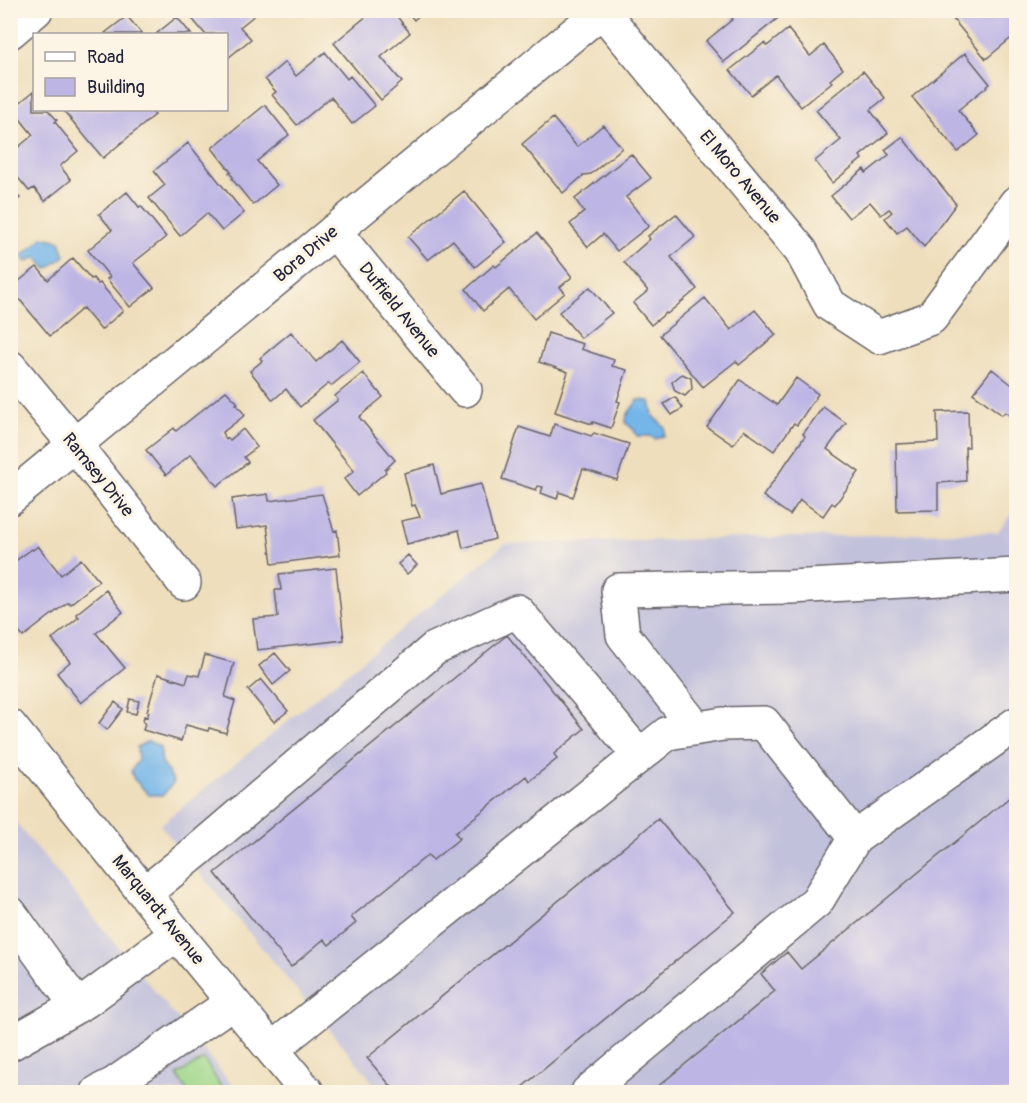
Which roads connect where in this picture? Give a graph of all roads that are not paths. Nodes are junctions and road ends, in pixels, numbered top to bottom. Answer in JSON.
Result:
{"nodes":[{"id":1,"x":36,"y":10,"type":"edge"},
{"id":2,"x":603,"y":11,"type":"edge"},
{"id":3,"x":10,"y":32,"type":"edge"},
{"id":4,"x":1017,"y":203,"type":"edge"},
{"id":5,"x":334,"y":231,"type":"junction"},
{"id":6,"x":10,"y":367,"type":"edge"},
{"id":7,"x":465,"y":390,"type":"dead end"},
{"id":8,"x":75,"y":445,"type":"junction"},
{"id":9,"x":10,"y":498,"type":"edge"},
{"id":10,"x":1017,"y":575,"type":"edge"},
{"id":11,"x":184,"y":583,"type":"dead end"},
{"id":12,"x":1017,"y":724,"type":"edge"},
{"id":13,"x":696,"y":728,"type":"junction"},
{"id":14,"x":16,"y":743,"type":"edge"},
{"id":15,"x":639,"y":755,"type":"junction"},
{"id":16,"x":855,"y":838,"type":"junction"},
{"id":17,"x":145,"y":893,"type":"junction"},
{"id":18,"x":10,"y":913,"type":"edge"},
{"id":19,"x":177,"y":934,"type":"junction"},
{"id":20,"x":233,"y":1002,"type":"junction"},
{"id":21,"x":77,"y":1006,"type":"junction"},
{"id":22,"x":10,"y":1044,"type":"edge"},
{"id":23,"x":272,"y":1049,"type":"junction"},
{"id":24,"x":98,"y":1092,"type":"edge"},
{"id":25,"x":307,"y":1092,"type":"edge"},
{"id":26,"x":588,"y":1092,"type":"edge"}],
"edges":[{"from":1,"to":3,"type":"street"},
{"from":2,"to":4,"type":"street","name":"El Moro Avenue"},
{"from":2,"to":5,"type":"street","name":"Bora Drive"},
{"from":5,"to":7,"type":"street","name":"Duffield Avenue"},
{"from":5,"to":8,"type":"street","name":"Bora Drive"},
{"from":6,"to":8,"type":"street","name":"Ramsey Drive"},
{"from":8,"to":9,"type":"street","name":"Bora Drive"},
{"from":8,"to":11,"type":"street","name":"Ramsey Drive"},
{"from":10,"to":13,"type":"street"},
{"from":12,"to":16,"type":"street"},
{"from":13,"to":15,"type":"street"},
{"from":13,"to":16,"type":"street"},
{"from":14,"to":17,"type":"street","name":"Marquardt Avenue"},
{"from":15,"to":17,"type":"street"},
{"from":15,"to":23,"type":"street"},
{"from":16,"to":26,"type":"street"},
{"from":17,"to":19,"type":"street","name":"Marquardt Avenue"},
{"from":18,"to":21,"type":"street"},
{"from":19,"to":20,"type":"street","name":"Marquardt Avenue"},
{"from":19,"to":21,"type":"street"},
{"from":20,"to":23,"type":"street","name":"Marquardt Avenue"},
{"from":20,"to":24,"type":"street"},
{"from":21,"to":22,"type":"street"},
{"from":23,"to":25,"type":"street","name":"Marquardt Avenue"}]}
